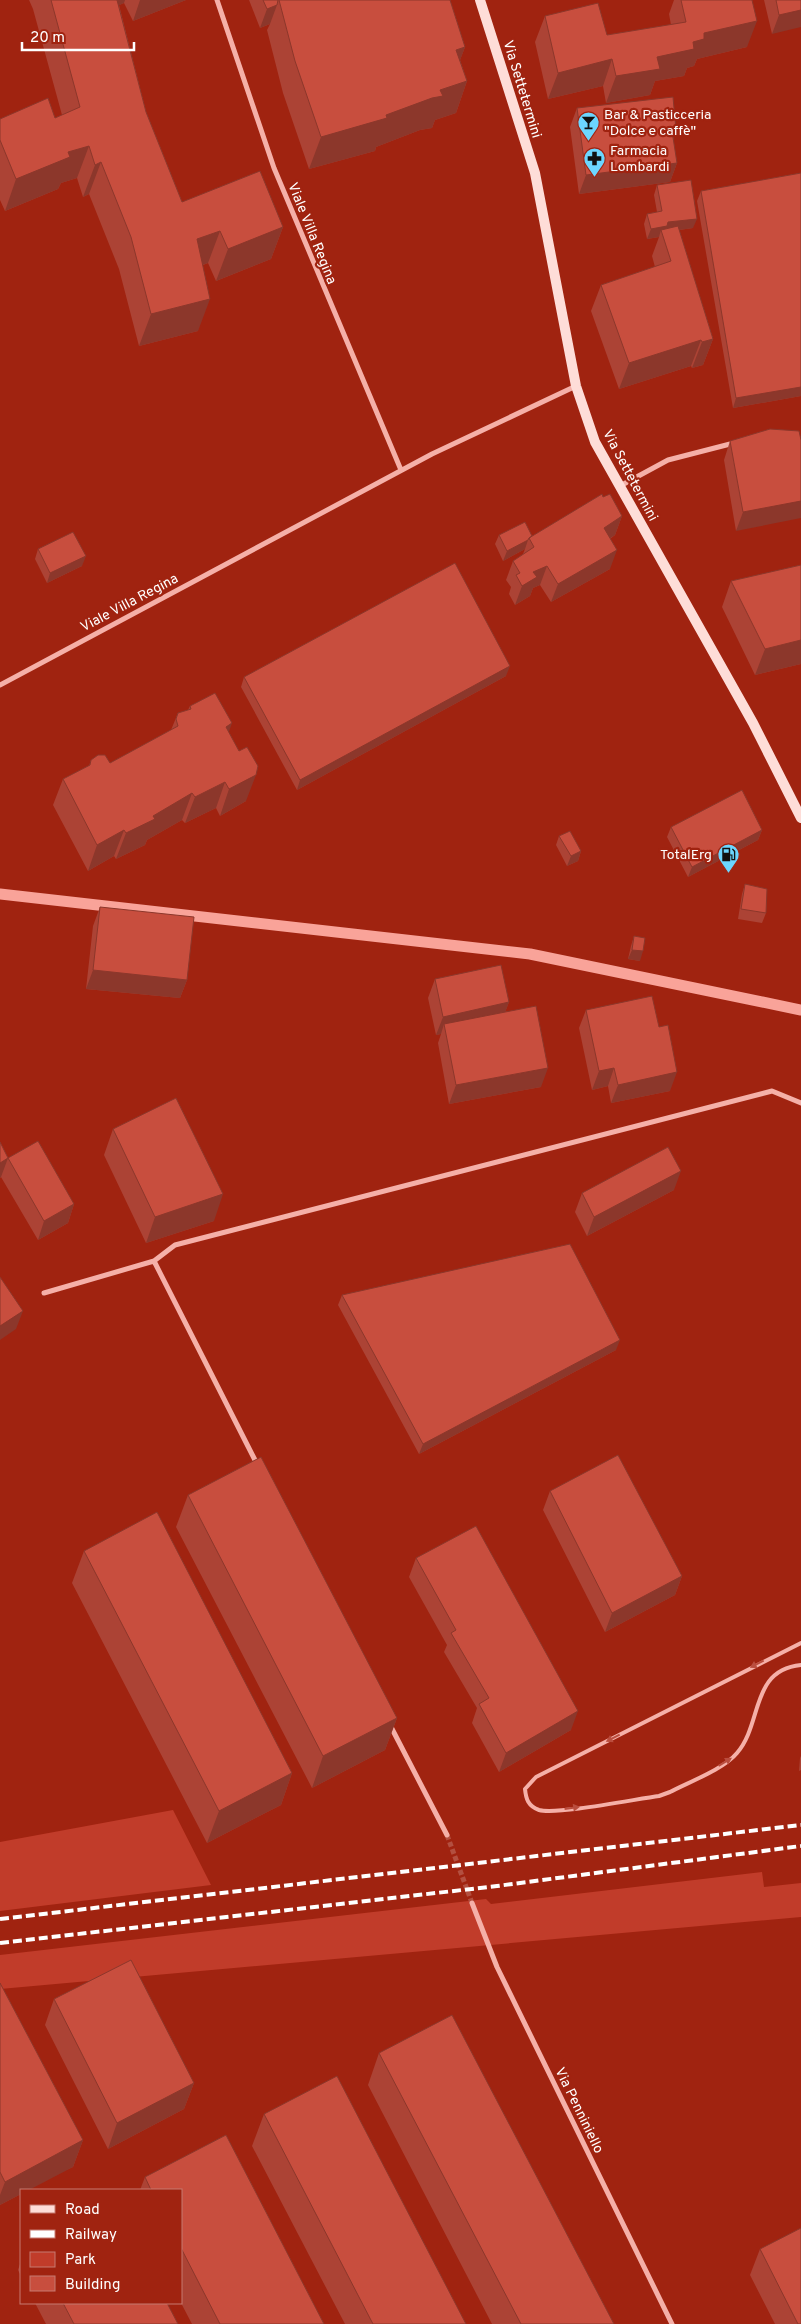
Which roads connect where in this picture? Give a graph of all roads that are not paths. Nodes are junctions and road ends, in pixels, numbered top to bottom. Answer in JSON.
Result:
{"nodes":[{"id":1,"x":217,"y":0,"type":"edge"},
{"id":2,"x":480,"y":0,"type":"edge"},
{"id":3,"x":576,"y":386,"type":"junction"},
{"id":4,"x":740,"y":442,"type":"edge"},
{"id":5,"x":401,"y":470,"type":"junction"},
{"id":6,"x":620,"y":486,"type":"junction"},
{"id":7,"x":0,"y":685,"type":"edge"},
{"id":8,"x":801,"y":818,"type":"edge"},
{"id":9,"x":801,"y":1103,"type":"edge"},
{"id":10,"x":154,"y":1261,"type":"junction"},
{"id":11,"x":44,"y":1293,"type":"dead end"},
{"id":12,"x":262,"y":1473,"type":"edge"},
{"id":13,"x":801,"y":1643,"type":"edge"},
{"id":14,"x":801,"y":1665,"type":"edge"},
{"id":15,"x":388,"y":1720,"type":"edge"},
{"id":16,"x":446,"y":1835,"type":"tunnel mouth"},
{"id":17,"x":472,"y":1903,"type":"tunnel mouth"},
{"id":18,"x":672,"y":2324,"type":"edge"}],
"edges":[{"from":1,"to":5,"type":"street","name":"Viale Villa Regina"},
{"from":2,"to":3,"type":"main road","name":"Via Settetermini"},
{"from":3,"to":5,"type":"street","name":"Viale Villa Regina"},
{"from":3,"to":6,"type":"main road","name":"Via Settetermini"},
{"from":4,"to":6,"type":"street"},
{"from":5,"to":7,"type":"street","name":"Viale Villa Regina"},
{"from":6,"to":8,"type":"main road","name":"Via Settetermini"},
{"from":9,"to":10,"type":"street"},
{"from":10,"to":11,"type":"street"},
{"from":10,"to":12,"type":"street"},
{"from":13,"to":14,"type":"lane","one_way":true},
{"from":15,"to":16,"type":"street"},
{"from":17,"to":18,"type":"street","name":"Via Penniniello"}]}
